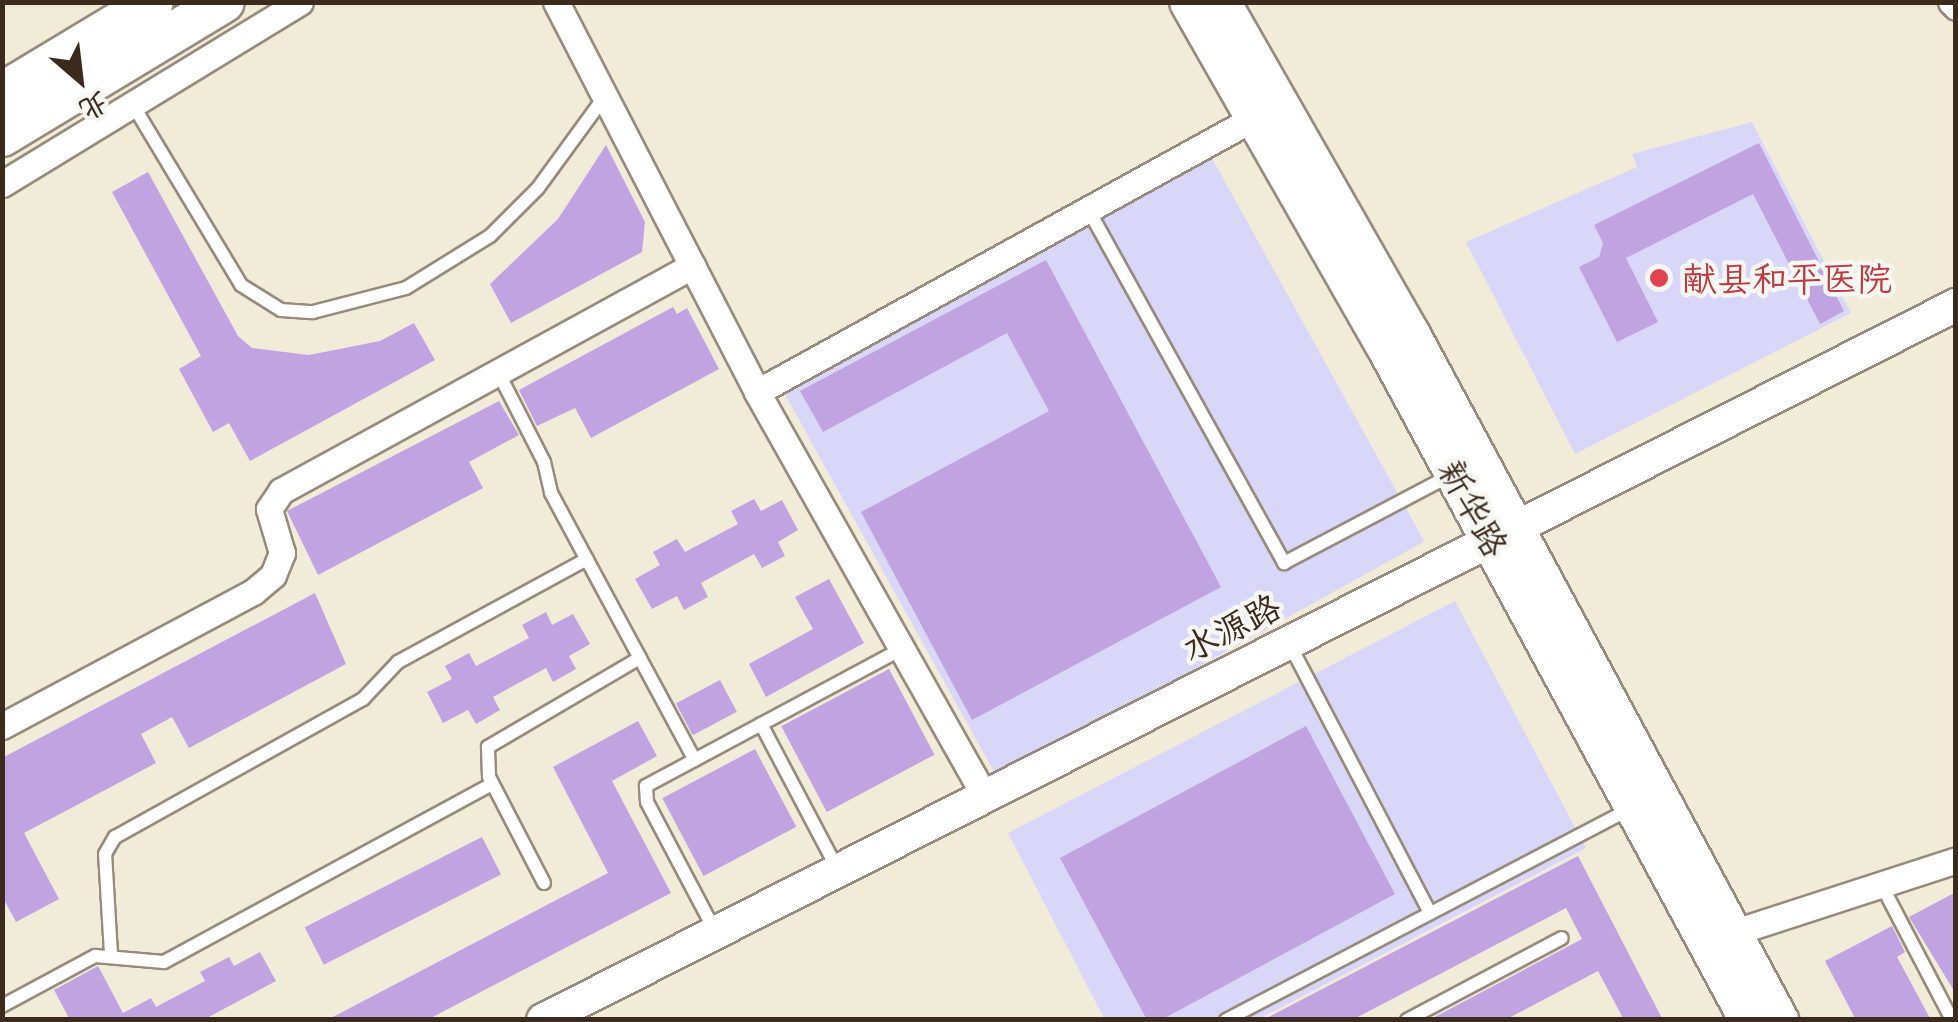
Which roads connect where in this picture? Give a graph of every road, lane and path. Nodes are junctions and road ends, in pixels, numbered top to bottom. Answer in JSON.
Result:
{"nodes":[{"id":1,"x":153,"y":2,"type":"edge"},
{"id":2,"x":224,"y":2,"type":"edge"},
{"id":3,"x":300,"y":2,"type":"edge"},
{"id":4,"x":556,"y":2,"type":"edge"},
{"id":5,"x":1188,"y":2,"type":"edge"},
{"id":6,"x":1221,"y":2,"type":"edge"},
{"id":7,"x":2,"y":94,"type":"edge"},
{"id":8,"x":605,"y":96,"type":"junction"},
{"id":9,"x":133,"y":105,"type":"junction"},
{"id":10,"x":1254,"y":118,"type":"junction"},
{"id":11,"x":2,"y":136,"type":"edge"},
{"id":12,"x":2,"y":184,"type":"edge"},
{"id":13,"x":1088,"y":209,"type":"junction"},
{"id":14,"x":692,"y":266,"type":"junction"},
{"id":15,"x":1956,"y":305,"type":"edge"},
{"id":16,"x":498,"y":372,"type":"junction"},
{"id":17,"x":756,"y":392,"type":"junction"},
{"id":18,"x":1455,"y":472,"type":"junction"},
{"id":19,"x":1504,"y":534,"type":"junction"},
{"id":20,"x":587,"y":559,"type":"junction"},
{"id":21,"x":1288,"y":643,"type":"junction"},
{"id":22,"x":902,"y":649,"type":"junction"},
{"id":23,"x":640,"y":658,"type":"junction"},
{"id":24,"x":762,"y":724,"type":"junction"},
{"id":25,"x":2,"y":726,"type":"edge"},
{"id":26,"x":694,"y":760,"type":"junction"},
{"id":27,"x":492,"y":784,"type":"junction"},
{"id":28,"x":986,"y":796,"type":"junction"},
{"id":29,"x":1636,"y":805,"type":"junction"},
{"id":30,"x":1956,"y":860,"type":"edge"},
{"id":31,"x":838,"y":870,"type":"junction"},
{"id":32,"x":544,"y":883,"type":"dead end"},
{"id":33,"x":1881,"y":884,"type":"junction"},
{"id":34,"x":1430,"y":913,"type":"junction"},
{"id":35,"x":716,"y":932,"type":"junction"},
{"id":36,"x":1735,"y":932,"type":"junction"},
{"id":37,"x":1562,"y":938,"type":"dead end"},
{"id":38,"x":110,"y":954,"type":"junction"},
{"id":39,"x":2,"y":1006,"type":"edge"},
{"id":40,"x":543,"y":1020,"type":"edge"},
{"id":41,"x":1226,"y":1020,"type":"edge"},
{"id":42,"x":1406,"y":1020,"type":"edge"},
{"id":43,"x":1749,"y":1020,"type":"edge"},
{"id":44,"x":1780,"y":1020,"type":"edge"},
{"id":45,"x":1952,"y":1020,"type":"edge"}],
"edges":[{"from":1,"to":7,"type":"main road"},
{"from":2,"to":11,"type":"main road"},
{"from":3,"to":9,"type":"street"},
{"from":4,"to":8,"type":"street"},
{"from":5,"to":10,"type":"main road","name":"新华路"},
{"from":6,"to":19,"type":"main road","name":"新华路"},
{"from":8,"to":9,"type":"lane"},
{"from":8,"to":14,"type":"street"},
{"from":9,"to":12,"type":"street"},
{"from":10,"to":13,"type":"street"},
{"from":10,"to":18,"type":"main road","name":"新华路"},
{"from":13,"to":17,"type":"street"},
{"from":13,"to":18,"type":"lane"},
{"from":14,"to":16,"type":"street"},
{"from":14,"to":17,"type":"street"},
{"from":15,"to":19,"type":"street","name":"水源路"},
{"from":16,"to":20,"type":"lane"},
{"from":16,"to":25,"type":"street"},
{"from":17,"to":22,"type":"street"},
{"from":18,"to":19,"type":"main road","name":"新华路"},
{"from":19,"to":21,"type":"street","name":"水源路"},
{"from":19,"to":29,"type":"main road","name":"新华路"},
{"from":19,"to":36,"type":"main road","name":"新华路"},
{"from":20,"to":23,"type":"lane"},
{"from":20,"to":38,"type":"lane"},
{"from":21,"to":28,"type":"street","name":"水源路"},
{"from":21,"to":34,"type":"lane"},
{"from":22,"to":24,"type":"lane"},
{"from":22,"to":28,"type":"street"},
{"from":23,"to":26,"type":"lane"},
{"from":23,"to":27,"type":"lane"},
{"from":24,"to":26,"type":"lane"},
{"from":24,"to":31,"type":"lane"},
{"from":26,"to":35,"type":"lane"},
{"from":27,"to":32,"type":"lane"},
{"from":27,"to":38,"type":"lane"},
{"from":28,"to":31,"type":"street","name":"水源路"},
{"from":29,"to":34,"type":"lane"},
{"from":29,"to":43,"type":"main road","name":"新华路"},
{"from":30,"to":33,"type":"street"},
{"from":31,"to":35,"type":"street","name":"水源路"},
{"from":33,"to":36,"type":"street"},
{"from":33,"to":45,"type":"lane"},
{"from":34,"to":41,"type":"lane"},
{"from":35,"to":40,"type":"street","name":"水源路"},
{"from":36,"to":44,"type":"main road","name":"新华路"},
{"from":37,"to":42,"type":"lane"},
{"from":38,"to":39,"type":"lane"}]}
